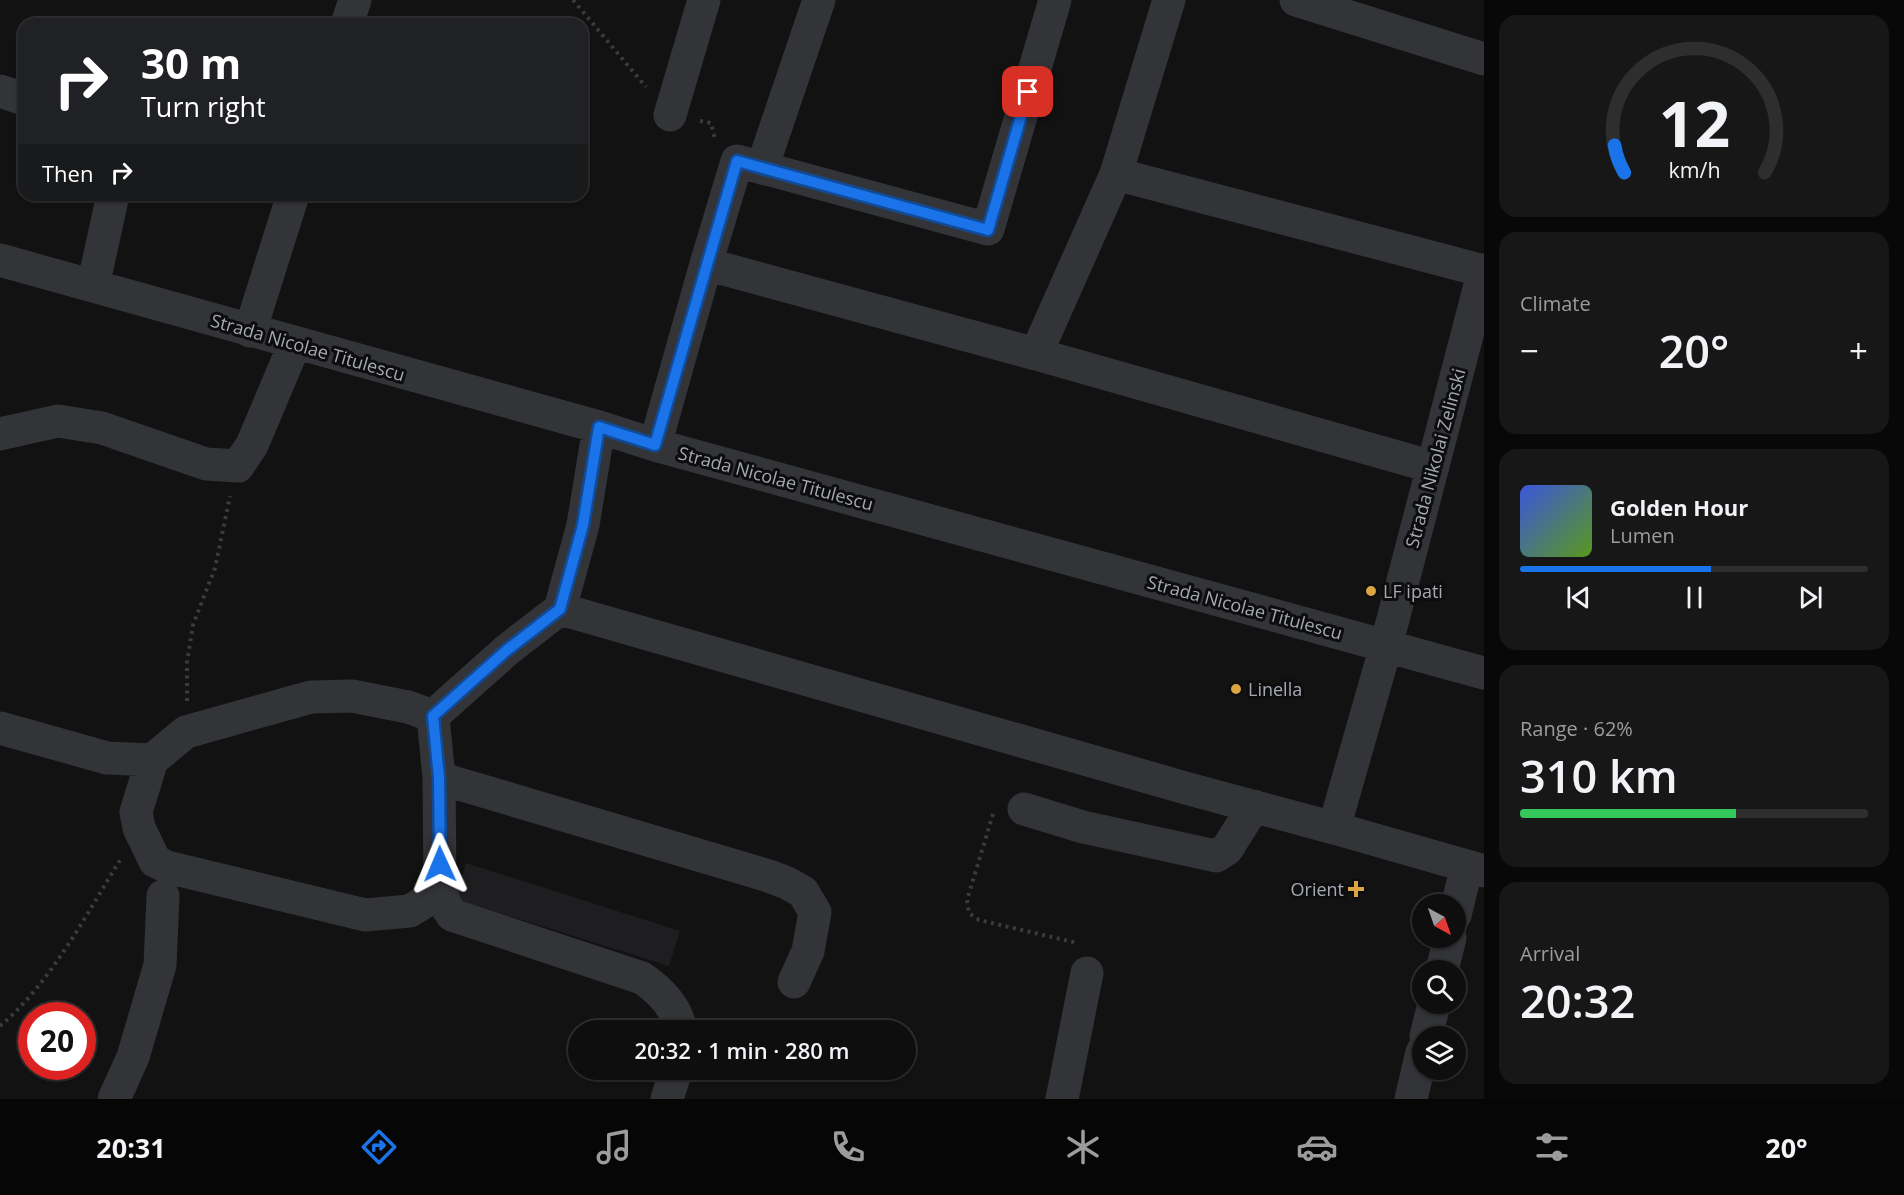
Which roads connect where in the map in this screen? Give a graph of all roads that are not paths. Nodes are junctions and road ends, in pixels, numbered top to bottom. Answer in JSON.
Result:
{"nodes":[{"id":1,"x":355,"y":0,"type":"edge"},
{"id":2,"x":704,"y":0,"type":"edge"},
{"id":3,"x":819,"y":0,"type":"edge"},
{"id":4,"x":1055,"y":0,"type":"edge"},
{"id":5,"x":1169,"y":0,"type":"edge"},
{"id":6,"x":1296,"y":0,"type":"edge"},
{"id":7,"x":1341,"y":7,"type":"edge"},
{"id":8,"x":349,"y":18,"type":"edge"},
{"id":9,"x":1484,"y":59,"type":"edge"},
{"id":10,"x":0,"y":91,"type":"edge"},
{"id":11,"x":18,"y":97,"type":"edge"},
{"id":12,"x":670,"y":115,"type":"dead end"},
{"id":13,"x":762,"y":168,"type":"junction"},
{"id":14,"x":1116,"y":174,"type":"junction"},
{"id":15,"x":111,"y":201,"type":"edge"},
{"id":16,"x":291,"y":201,"type":"edge"},
{"id":17,"x":0,"y":260,"type":"edge"},
{"id":18,"x":706,"y":264,"type":"junction"},
{"id":19,"x":1484,"y":271,"type":"edge"},
{"id":20,"x":93,"y":286,"type":"junction"},
{"id":21,"x":250,"y":331,"type":"junction"},
{"id":22,"x":295,"y":343,"type":"junction"},
{"id":23,"x":1036,"y":354,"type":"junction"},
{"id":24,"x":599,"y":427,"type":"junction"},
{"id":25,"x":0,"y":434,"type":"edge"},
{"id":26,"x":655,"y":445,"type":"junction"},
{"id":27,"x":1433,"y":467,"type":"junction"},
{"id":28,"x":560,"y":609,"type":"junction"},
{"id":29,"x":1386,"y":646,"type":"junction"},
{"id":30,"x":1484,"y":673,"type":"edge"},
{"id":31,"x":433,"y":716,"type":"junction"},
{"id":32,"x":0,"y":728,"type":"edge"},
{"id":33,"x":152,"y":760,"type":"junction"},
{"id":34,"x":439,"y":778,"type":"junction"},
{"id":35,"x":1254,"y":806,"type":"junction"},
{"id":36,"x":1024,"y":809,"type":"road end"},
{"id":37,"x":1334,"y":828,"type":"junction"},
{"id":38,"x":1475,"y":869,"type":"edge"},
{"id":39,"x":1464,"y":894,"type":"edge"},
{"id":40,"x":163,"y":896,"type":"dead end"},
{"id":41,"x":447,"y":903,"type":"junction"},
{"id":42,"x":1087,"y":973,"type":"road end"},
{"id":43,"x":794,"y":982,"type":"dead end"},
{"id":44,"x":678,"y":1020,"type":"edge"},
{"id":45,"x":673,"y":1080,"type":"edge"},
{"id":46,"x":1415,"y":1080,"type":"edge"},
{"id":47,"x":114,"y":1099,"type":"edge"},
{"id":48,"x":667,"y":1099,"type":"edge"},
{"id":49,"x":1062,"y":1099,"type":"edge"},
{"id":50,"x":1411,"y":1099,"type":"edge"}],
"edges":[{"from":1,"to":8,"type":"street"},
{"from":2,"to":12,"type":"street"},
{"from":3,"to":13,"type":"street"},
{"from":4,"to":13,"type":"street"},
{"from":5,"to":14,"type":"street"},
{"from":6,"to":7,"type":"street"},
{"from":7,"to":9,"type":"street"},
{"from":10,"to":11,"type":"street"},
{"from":13,"to":18,"type":"street"},
{"from":14,"to":19,"type":"street"},
{"from":14,"to":23,"type":"street"},
{"from":15,"to":20,"type":"street"},
{"from":16,"to":21,"type":"street"},
{"from":17,"to":20,"type":"street","name":"Strada Nicolae Titulescu"},
{"from":18,"to":23,"type":"street"},
{"from":18,"to":26,"type":"street"},
{"from":19,"to":27,"type":"street","name":"Strada Nikolai Zelinski"},
{"from":20,"to":21,"type":"street","name":"Strada Nicolae Titulescu"},
{"from":21,"to":22,"type":"street","name":"Strada Nicolae Titulescu"},
{"from":22,"to":24,"type":"street","name":"Strada Nicolae Titulescu"},
{"from":22,"to":25,"type":"street"},
{"from":23,"to":27,"type":"street"},
{"from":24,"to":26,"type":"street","name":"Strada Nicolae Titulescu"},
{"from":24,"to":28,"type":"street"},
{"from":26,"to":29,"type":"street","name":"Strada Nicolae Titulescu"},
{"from":27,"to":29,"type":"street","name":"Strada Nikolai Zelinski"},
{"from":28,"to":31,"type":"street"},
{"from":28,"to":35,"type":"street"},
{"from":29,"to":30,"type":"street","name":"Strada Nicolae Titulescu"},
{"from":29,"to":37,"type":"street","name":"Strada Nikolai Zelinski"},
{"from":31,"to":33,"type":"street"},
{"from":31,"to":34,"type":"street"},
{"from":32,"to":33,"type":"street"},
{"from":33,"to":41,"type":"street"},
{"from":34,"to":41,"type":"street"},
{"from":34,"to":43,"type":"street"},
{"from":35,"to":36,"type":"street"},
{"from":35,"to":37,"type":"street"},
{"from":37,"to":38,"type":"street"},
{"from":38,"to":39,"type":"street"},
{"from":40,"to":47,"type":"street"},
{"from":41,"to":44,"type":"street"},
{"from":42,"to":49,"type":"street"},
{"from":45,"to":48,"type":"street"},
{"from":46,"to":50,"type":"street"}]}
